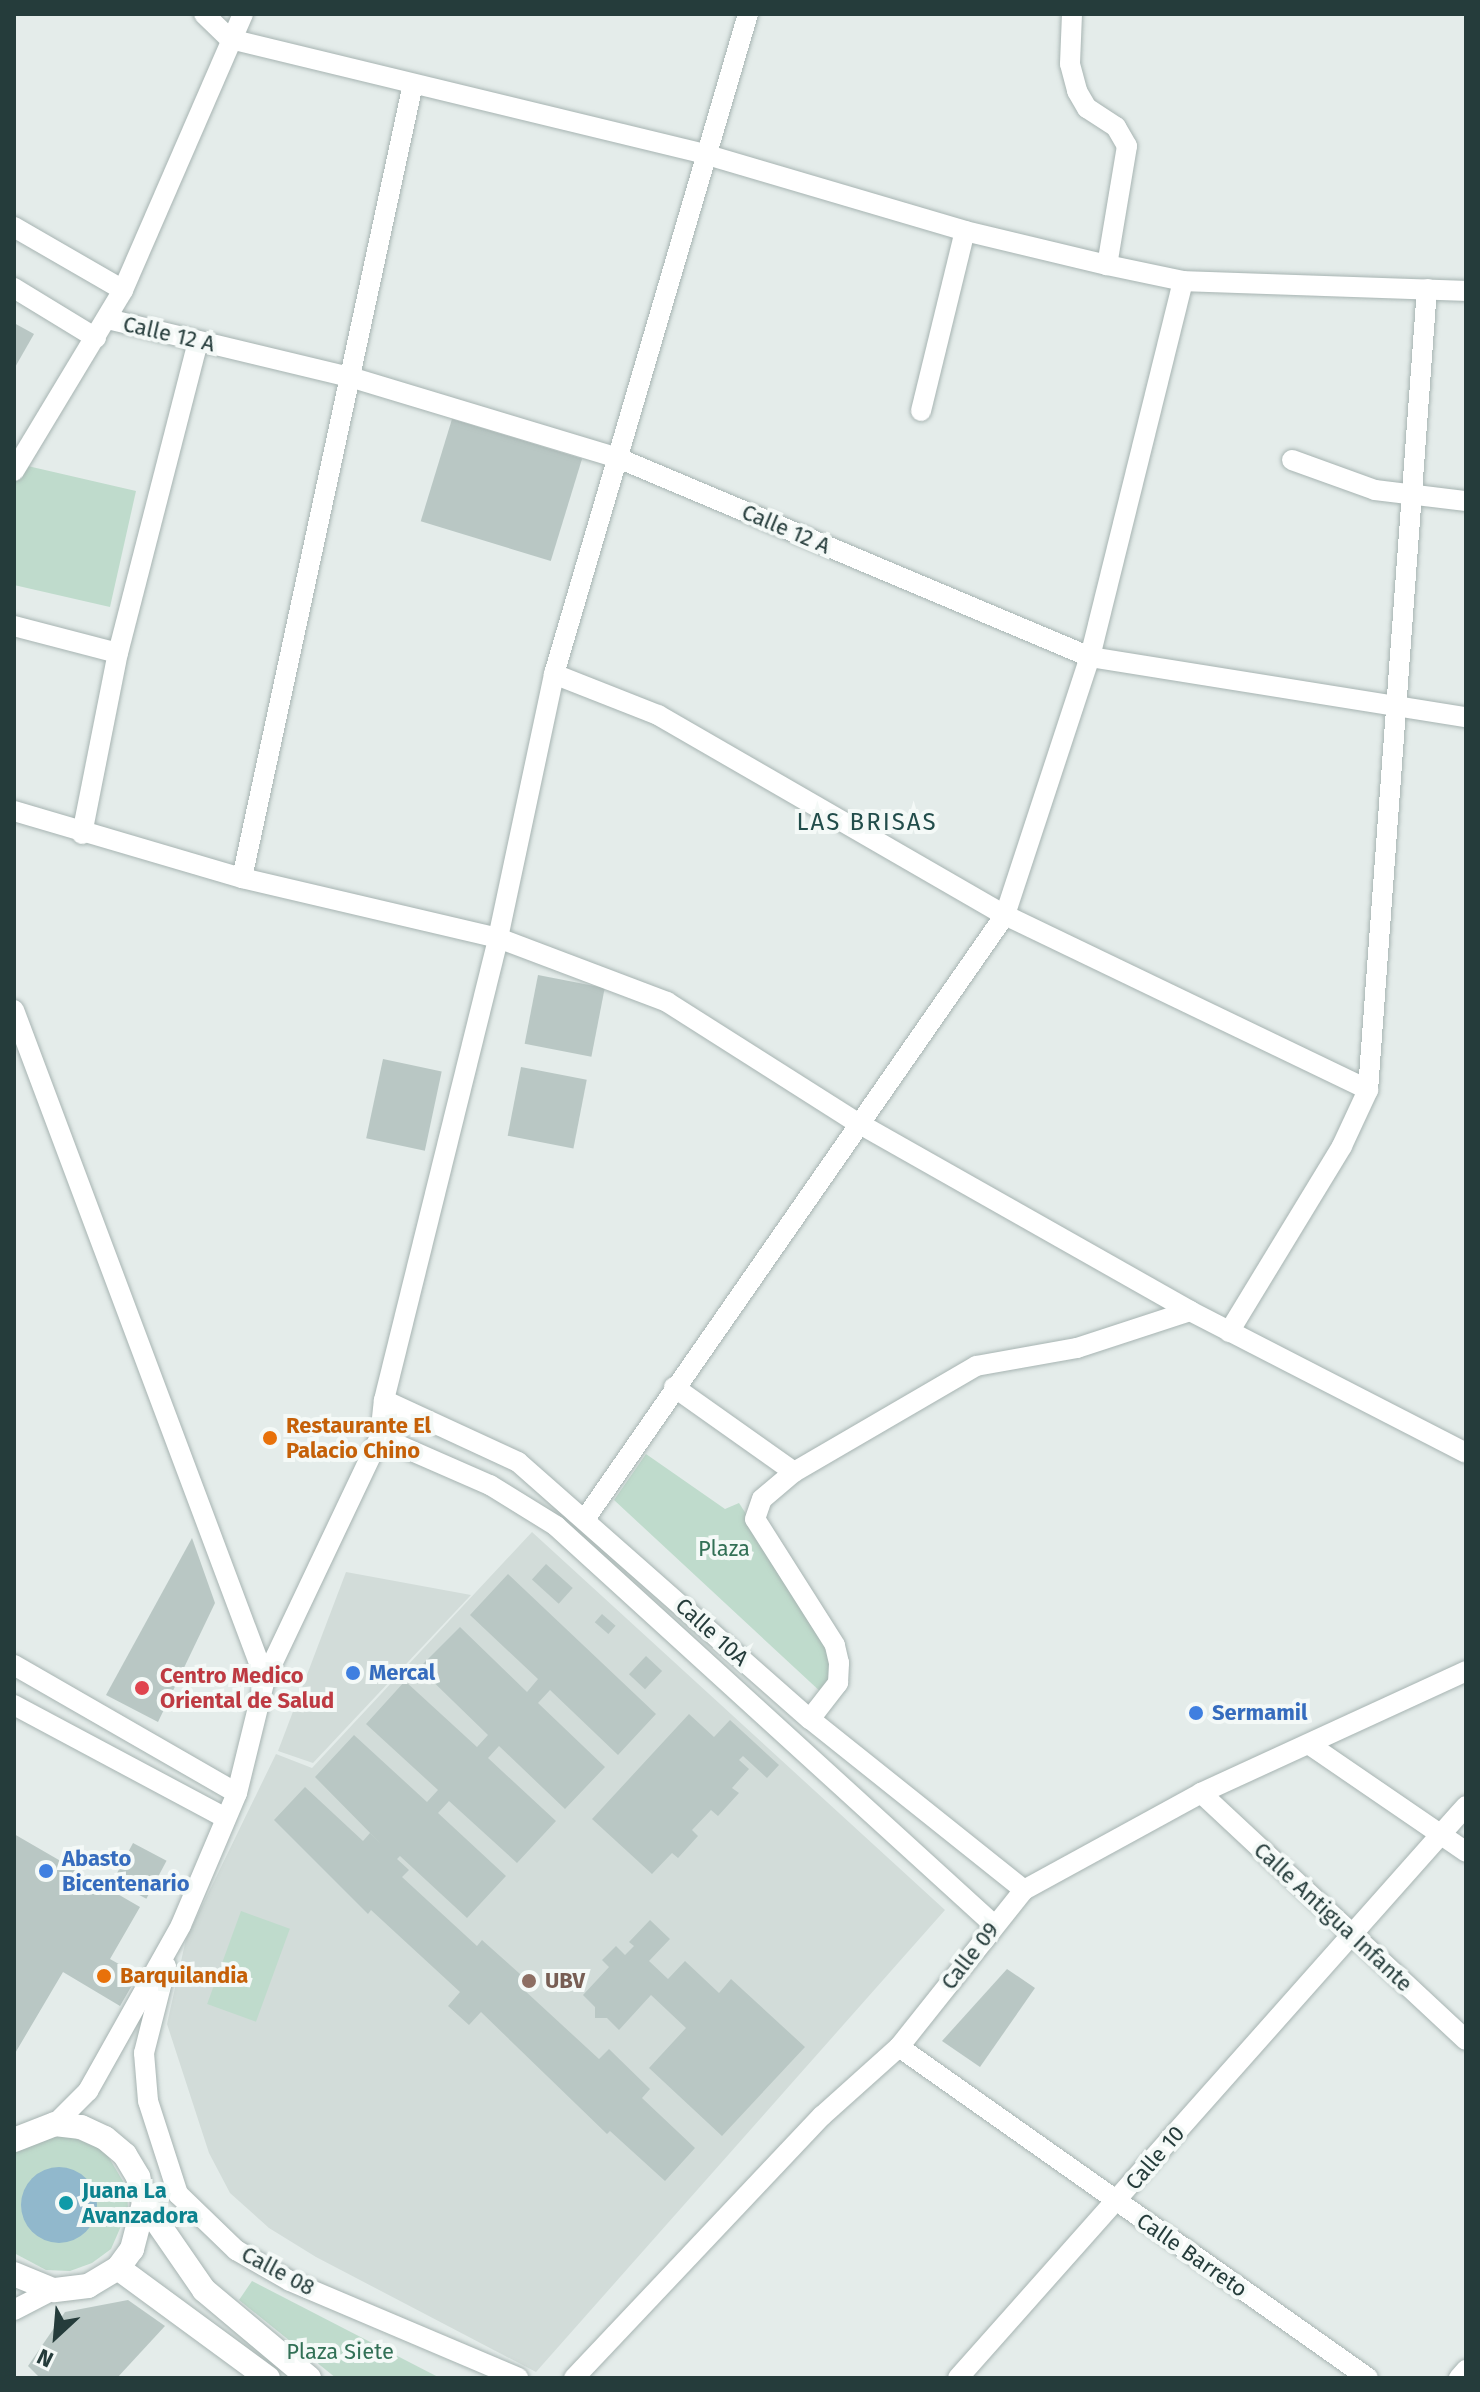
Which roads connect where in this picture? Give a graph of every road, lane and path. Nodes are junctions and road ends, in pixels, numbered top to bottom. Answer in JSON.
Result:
{"nodes":[{"id":1,"x":204,"y":14,"type":"edge"},
{"id":2,"x":243,"y":14,"type":"edge"},
{"id":3,"x":748,"y":14,"type":"edge"},
{"id":4,"x":1072,"y":14,"type":"edge"},
{"id":5,"x":230,"y":39,"type":"junction"},
{"id":6,"x":413,"y":84,"type":"junction"},
{"id":7,"x":704,"y":154,"type":"junction"},
{"id":8,"x":14,"y":227,"type":"edge"},
{"id":9,"x":965,"y":231,"type":"junction"},
{"id":10,"x":1107,"y":265,"type":"junction"},
{"id":11,"x":1183,"y":281,"type":"junction"},
{"id":12,"x":14,"y":288,"type":"edge"},
{"id":13,"x":1427,"y":289,"type":"junction"},
{"id":14,"x":123,"y":290,"type":"junction"},
{"id":15,"x":1466,"y":291,"type":"edge"},
{"id":16,"x":108,"y":319,"type":"junction"},
{"id":17,"x":96,"y":338,"type":"junction"},
{"id":18,"x":198,"y":341,"type":"junction"},
{"id":19,"x":350,"y":377,"type":"junction"},
{"id":20,"x":921,"y":411,"type":"dead end"},
{"id":21,"x":618,"y":458,"type":"junction"},
{"id":22,"x":1292,"y":460,"type":"dead end"},
{"id":23,"x":14,"y":471,"type":"edge"},
{"id":24,"x":1411,"y":498,"type":"junction"},
{"id":25,"x":1466,"y":501,"type":"edge"},
{"id":26,"x":14,"y":626,"type":"edge"},
{"id":27,"x":118,"y":653,"type":"junction"},
{"id":28,"x":1090,"y":657,"type":"junction"},
{"id":29,"x":554,"y":674,"type":"junction"},
{"id":30,"x":1398,"y":706,"type":"junction"},
{"id":31,"x":1466,"y":717,"type":"edge"},
{"id":32,"x":14,"y":811,"type":"edge"},
{"id":33,"x":82,"y":834,"type":"junction"},
{"id":34,"x":242,"y":878,"type":"junction"},
{"id":35,"x":1005,"y":915,"type":"junction"},
{"id":36,"x":498,"y":938,"type":"junction"},
{"id":37,"x":14,"y":1010,"type":"edge"},
{"id":38,"x":1368,"y":1090,"type":"junction"},
{"id":39,"x":858,"y":1123,"type":"junction"},
{"id":40,"x":1190,"y":1311,"type":"junction"},
{"id":41,"x":1229,"y":1332,"type":"junction"},
{"id":42,"x":674,"y":1387,"type":"junction"},
{"id":43,"x":384,"y":1400,"type":"junction"},
{"id":44,"x":380,"y":1437,"type":"junction"},
{"id":45,"x":1466,"y":1453,"type":"edge"},
{"id":46,"x":794,"y":1472,"type":"junction"},
{"id":47,"x":585,"y":1519,"type":"junction"},
{"id":48,"x":14,"y":1665,"type":"edge"},
{"id":49,"x":1466,"y":1671,"type":"edge"},
{"id":50,"x":265,"y":1679,"type":"junction"},
{"id":51,"x":14,"y":1705,"type":"edge"},
{"id":52,"x":810,"y":1719,"type":"junction"},
{"id":53,"x":1310,"y":1745,"type":"junction"},
{"id":54,"x":237,"y":1793,"type":"junction"},
{"id":55,"x":1201,"y":1793,"type":"junction"},
{"id":56,"x":1466,"y":1806,"type":"edge"},
{"id":57,"x":224,"y":1817,"type":"junction"},
{"id":58,"x":1440,"y":1833,"type":"junction"},
{"id":59,"x":1466,"y":1852,"type":"edge"},
{"id":60,"x":1024,"y":1890,"type":"junction"},
{"id":61,"x":181,"y":1925,"type":"junction"},
{"id":62,"x":994,"y":1925,"type":"junction"},
{"id":63,"x":1350,"y":1936,"type":"junction"},
{"id":64,"x":1466,"y":2040,"type":"edge"},
{"id":65,"x":899,"y":2047,"type":"junction"},
{"id":66,"x":55,"y":2124,"type":"junction"},
{"id":67,"x":14,"y":2140,"type":"edge"},
{"id":68,"x":1116,"y":2202,"type":"junction"},
{"id":69,"x":144,"y":2203,"type":"junction"},
{"id":70,"x":118,"y":2268,"type":"junction"},
{"id":71,"x":14,"y":2274,"type":"edge"},
{"id":72,"x":53,"y":2290,"type":"junction"},
{"id":73,"x":14,"y":2310,"type":"edge"},
{"id":74,"x":1466,"y":2370,"type":"edge"},
{"id":75,"x":268,"y":2378,"type":"edge"},
{"id":76,"x":309,"y":2378,"type":"edge"},
{"id":77,"x":518,"y":2378,"type":"edge"},
{"id":78,"x":574,"y":2378,"type":"edge"},
{"id":79,"x":958,"y":2378,"type":"edge"},
{"id":80,"x":1368,"y":2378,"type":"edge"},
{"id":81,"x":1459,"y":2378,"type":"edge"}],
"edges":[{"from":1,"to":5,"type":"street"},
{"from":2,"to":5,"type":"street"},
{"from":3,"to":7,"type":"street"},
{"from":4,"to":10,"type":"street"},
{"from":5,"to":6,"type":"street"},
{"from":5,"to":14,"type":"street"},
{"from":6,"to":7,"type":"street"},
{"from":6,"to":19,"type":"street"},
{"from":7,"to":9,"type":"street"},
{"from":7,"to":21,"type":"street"},
{"from":8,"to":14,"type":"street"},
{"from":9,"to":10,"type":"street"},
{"from":9,"to":20,"type":"street"},
{"from":10,"to":11,"type":"street"},
{"from":11,"to":13,"type":"street"},
{"from":11,"to":28,"type":"street"},
{"from":12,"to":17,"type":"street"},
{"from":13,"to":15,"type":"street"},
{"from":13,"to":24,"type":"street"},
{"from":14,"to":16,"type":"street"},
{"from":16,"to":17,"type":"street"},
{"from":16,"to":18,"type":"street","name":"Calle 12 A"},
{"from":17,"to":23,"type":"street"},
{"from":18,"to":19,"type":"street","name":"Calle 12 A"},
{"from":18,"to":27,"type":"street"},
{"from":19,"to":21,"type":"street","name":"Calle 12 A"},
{"from":19,"to":34,"type":"street"},
{"from":21,"to":28,"type":"street","name":"Calle 12 A"},
{"from":21,"to":29,"type":"street"},
{"from":22,"to":24,"type":"street"},
{"from":24,"to":25,"type":"street"},
{"from":24,"to":30,"type":"street"},
{"from":26,"to":27,"type":"street"},
{"from":27,"to":33,"type":"street"},
{"from":28,"to":30,"type":"street","name":"Calle 12 A"},
{"from":28,"to":35,"type":"street"},
{"from":29,"to":35,"type":"street"},
{"from":29,"to":36,"type":"street"},
{"from":30,"to":31,"type":"street","name":"Calle 12 A"},
{"from":30,"to":38,"type":"street"},
{"from":32,"to":33,"type":"street"},
{"from":33,"to":34,"type":"street"},
{"from":34,"to":36,"type":"street"},
{"from":35,"to":38,"type":"street"},
{"from":35,"to":39,"type":"street"},
{"from":36,"to":39,"type":"street"},
{"from":36,"to":43,"type":"street"},
{"from":37,"to":50,"type":"street"},
{"from":38,"to":41,"type":"street"},
{"from":39,"to":40,"type":"street"},
{"from":39,"to":42,"type":"street"},
{"from":40,"to":41,"type":"street"},
{"from":40,"to":46,"type":"street"},
{"from":41,"to":45,"type":"street"},
{"from":42,"to":46,"type":"street"},
{"from":42,"to":47,"type":"street"},
{"from":43,"to":44,"type":"street"},
{"from":43,"to":47,"type":"street","name":"Calle 10A"},
{"from":44,"to":50,"type":"street"},
{"from":44,"to":62,"type":"street","name":"Calle 10A"},
{"from":46,"to":52,"type":"street"},
{"from":47,"to":52,"type":"street","name":"Calle 10A"},
{"from":48,"to":54,"type":"street"},
{"from":49,"to":53,"type":"street","name":"Calle 09"},
{"from":50,"to":54,"type":"street"},
{"from":51,"to":57,"type":"street"},
{"from":52,"to":60,"type":"street","name":"Calle 10A"},
{"from":53,"to":55,"type":"street","name":"Calle 09"},
{"from":53,"to":58,"type":"street"},
{"from":54,"to":57,"type":"street"},
{"from":55,"to":60,"type":"street","name":"Calle 09"},
{"from":55,"to":63,"type":"street","name":"Calle Antigua Infante"},
{"from":56,"to":58,"type":"street","name":"Calle 10"},
{"from":57,"to":61,"type":"street"},
{"from":58,"to":59,"type":"street"},
{"from":58,"to":63,"type":"street","name":"Calle 10"},
{"from":60,"to":62,"type":"street","name":"Calle 09"},
{"from":61,"to":66,"type":"street"},
{"from":61,"to":77,"type":"street","name":"Calle 08"},
{"from":62,"to":65,"type":"street","name":"Calle 09"},
{"from":63,"to":64,"type":"street","name":"Calle Antigua Infante"},
{"from":63,"to":68,"type":"street","name":"Calle 10"},
{"from":65,"to":68,"type":"street","name":"Calle Barreto"},
{"from":65,"to":78,"type":"street","name":"Calle 09"},
{"from":66,"to":67,"type":"street"},
{"from":66,"to":69,"type":"street"},
{"from":68,"to":79,"type":"street","name":"Calle 10"},
{"from":68,"to":80,"type":"street","name":"Calle Barreto"},
{"from":69,"to":70,"type":"street"},
{"from":69,"to":76,"type":"street"},
{"from":70,"to":72,"type":"street"},
{"from":70,"to":75,"type":"street"},
{"from":71,"to":72,"type":"street"},
{"from":72,"to":73,"type":"street"},
{"from":74,"to":81,"type":"street"}]}
